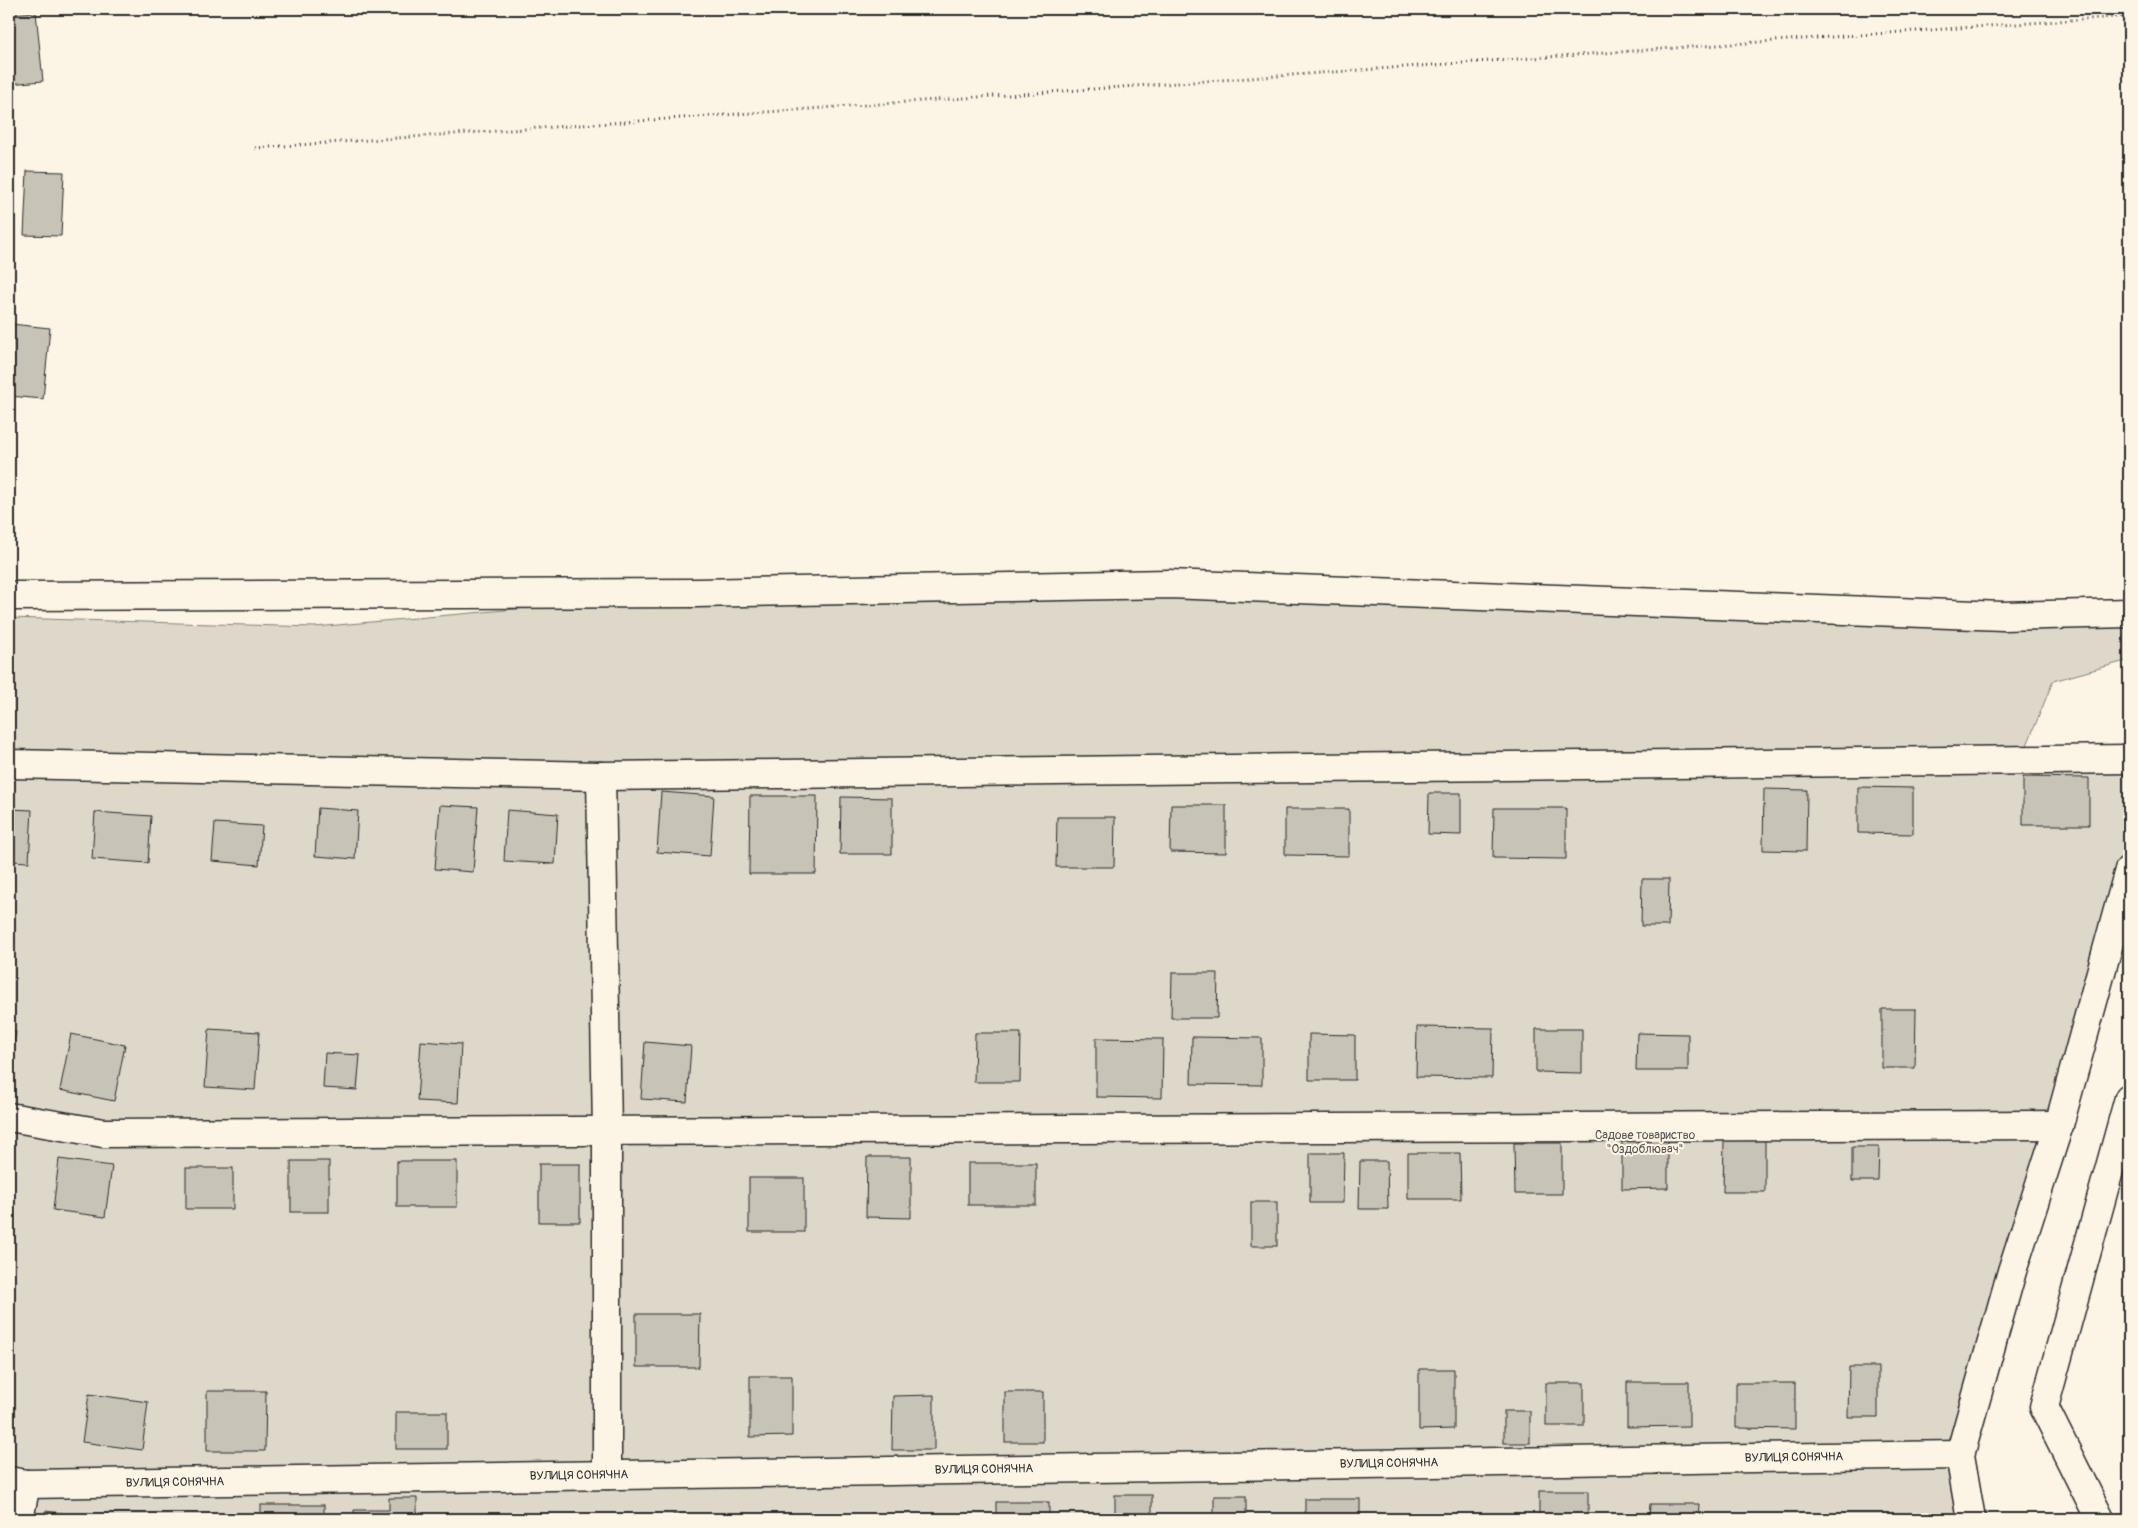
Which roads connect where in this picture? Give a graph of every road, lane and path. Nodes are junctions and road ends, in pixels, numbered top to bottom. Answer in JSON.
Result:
{"nodes":[{"id":1,"x":2129,"y":16,"type":"edge"},
{"id":2,"x":256,"y":148,"type":"dead end"},
{"id":3,"x":9,"y":596,"type":"edge"},
{"id":4,"x":2129,"y":613,"type":"edge"},
{"id":5,"x":2129,"y":760,"type":"edge"},
{"id":6,"x":9,"y":764,"type":"edge"},
{"id":7,"x":602,"y":776,"type":"junction"},
{"id":8,"x":2129,"y":870,"type":"edge"},
{"id":9,"x":2129,"y":1098,"type":"edge"},
{"id":10,"x":9,"y":1117,"type":"edge"},
{"id":11,"x":2059,"y":1125,"type":"junction"},
{"id":12,"x":607,"y":1131,"type":"junction"},
{"id":13,"x":1960,"y":1455,"type":"junction"},
{"id":14,"x":607,"y":1474,"type":"junction"},
{"id":15,"x":17,"y":1483,"type":"edge"},
{"id":16,"x":19,"y":1519,"type":"edge"},
{"id":17,"x":1971,"y":1519,"type":"edge"},
{"id":18,"x":2100,"y":1519,"type":"edge"}],
"edges":[{"from":1,"to":2,"type":"path"},
{"from":3,"to":4,"type":"street"},
{"from":5,"to":7,"type":"street"},
{"from":6,"to":7,"type":"street"},
{"from":7,"to":12,"type":"street"},
{"from":8,"to":11,"type":"street"},
{"from":9,"to":18,"type":"street"},
{"from":10,"to":12,"type":"street"},
{"from":11,"to":12,"type":"street"},
{"from":11,"to":13,"type":"street"},
{"from":12,"to":14,"type":"street"},
{"from":13,"to":14,"type":"street","name":"ВУЛИЦЯ СОНЯЧНА"},
{"from":13,"to":17,"type":"street"},
{"from":14,"to":15,"type":"street","name":"ВУЛИЦЯ СОНЯЧНА"},
{"from":15,"to":16,"type":"street"}]}
